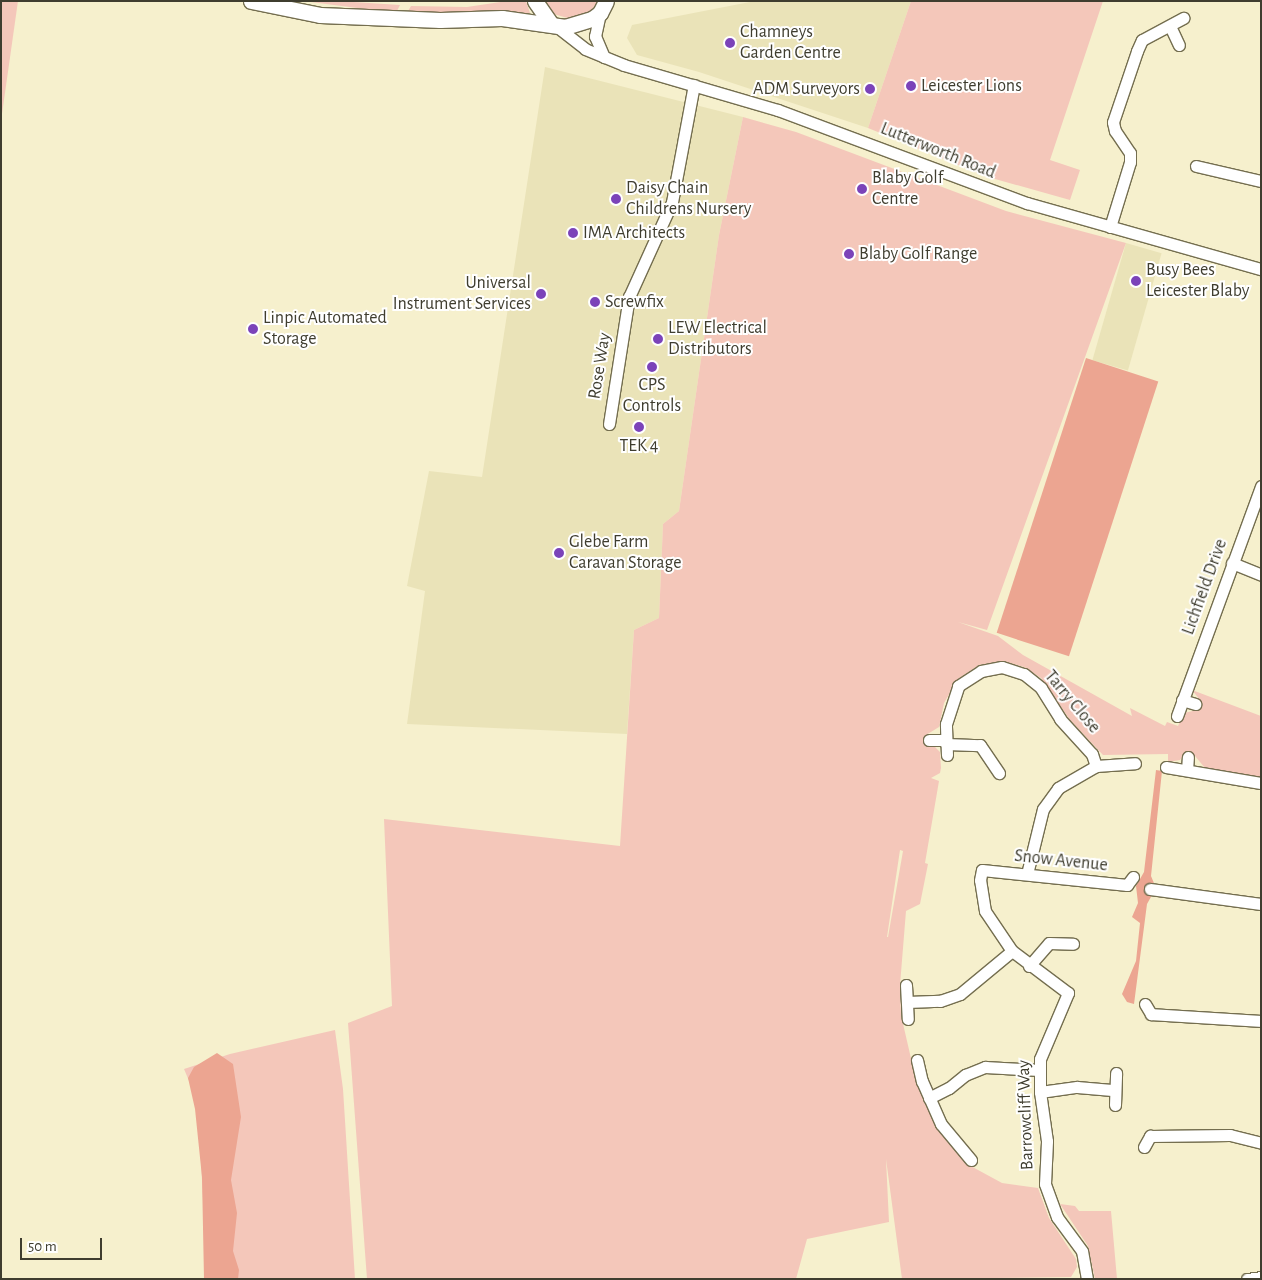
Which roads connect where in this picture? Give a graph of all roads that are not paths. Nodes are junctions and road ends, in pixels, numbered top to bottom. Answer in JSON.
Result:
{"nodes":[{"id":1,"x":251,"y":1,"type":"edge"},
{"id":2,"x":535,"y":1,"type":"edge"},
{"id":3,"x":606,"y":6,"type":"edge"},
{"id":4,"x":1184,"y":18,"type":"dead end"},
{"id":5,"x":554,"y":25,"type":"junction"},
{"id":6,"x":1170,"y":26,"type":"junction"},
{"id":7,"x":1180,"y":45,"type":"dead end"},
{"id":8,"x":604,"y":57,"type":"junction"},
{"id":9,"x":694,"y":85,"type":"junction"},
{"id":10,"x":1196,"y":166,"type":"dead end"},
{"id":11,"x":1261,"y":181,"type":"edge"},
{"id":12,"x":1110,"y":227,"type":"junction"},
{"id":13,"x":1261,"y":269,"type":"edge"},
{"id":14,"x":609,"y":424,"type":"dead end"},
{"id":15,"x":1261,"y":486,"type":"edge"},
{"id":16,"x":1232,"y":563,"type":"junction"},
{"id":17,"x":1261,"y":574,"type":"edge"},
{"id":18,"x":1182,"y":700,"type":"junction"},
{"id":19,"x":1195,"y":704,"type":"dead end"},
{"id":20,"x":1177,"y":716,"type":"dead end"},
{"id":21,"x":929,"y":740,"type":"dead end"},
{"id":22,"x":946,"y":746,"type":"junction"},
{"id":23,"x":1188,"y":757,"type":"dead end"},
{"id":24,"x":1135,"y":762,"type":"dead end"},
{"id":25,"x":1096,"y":766,"type":"junction"},
{"id":26,"x":1166,"y":767,"type":"dead end"},
{"id":27,"x":1187,"y":770,"type":"junction"},
{"id":28,"x":999,"y":773,"type":"dead end"},
{"id":29,"x":1261,"y":783,"type":"edge"},
{"id":30,"x":982,"y":870,"type":"joint"},
{"id":31,"x":1027,"y":874,"type":"junction"},
{"id":32,"x":1133,"y":877,"type":"dead end"},
{"id":33,"x":1150,"y":889,"type":"dead end"},
{"id":34,"x":1261,"y":904,"type":"edge"},
{"id":35,"x":1073,"y":944,"type":"dead end"},
{"id":36,"x":1012,"y":951,"type":"junction"},
{"id":37,"x":1029,"y":966,"type":"junction"},
{"id":38,"x":906,"y":985,"type":"dead end"},
{"id":39,"x":907,"y":1002,"type":"junction"},
{"id":40,"x":1147,"y":1014,"type":"dead end"},
{"id":41,"x":908,"y":1019,"type":"dead end"},
{"id":42,"x":1261,"y":1020,"type":"edge"},
{"id":43,"x":917,"y":1060,"type":"dead end"},
{"id":44,"x":1039,"y":1070,"type":"junction"},
{"id":45,"x":1116,"y":1073,"type":"dead end"},
{"id":46,"x":1115,"y":1090,"type":"junction"},
{"id":47,"x":1040,"y":1092,"type":"junction"},
{"id":48,"x":929,"y":1098,"type":"junction"},
{"id":49,"x":1115,"y":1105,"type":"dead end"},
{"id":50,"x":1143,"y":1126,"type":"dead end"},
{"id":51,"x":1150,"y":1136,"type":"junction"},
{"id":52,"x":1261,"y":1143,"type":"edge"},
{"id":53,"x":1144,"y":1147,"type":"dead end"},
{"id":54,"x":971,"y":1160,"type":"dead end"},
{"id":55,"x":1261,"y":1277,"type":"edge"},
{"id":56,"x":1087,"y":1279,"type":"edge"},
{"id":57,"x":1247,"y":1279,"type":"edge"}],
"edges":[{"from":1,"to":5,"type":"main road"},
{"from":2,"to":5,"type":"main road"},
{"from":3,"to":5,"type":"main road"},
{"from":3,"to":8,"type":"street"},
{"from":4,"to":6,"type":"street"},
{"from":5,"to":8,"type":"street","name":"Lutterworth Road"},
{"from":6,"to":7,"type":"street"},
{"from":6,"to":12,"type":"street"},
{"from":8,"to":9,"type":"street","name":"Lutterworth Road"},
{"from":9,"to":12,"type":"street","name":"Lutterworth Road"},
{"from":9,"to":14,"type":"street","name":"Rose Way"},
{"from":10,"to":11,"type":"street"},
{"from":12,"to":13,"type":"street","name":"Lutterworth Road"},
{"from":15,"to":16,"type":"street","name":"Lichfield Drive"},
{"from":16,"to":17,"type":"street"},
{"from":16,"to":18,"type":"street","name":"Lichfield Drive"},
{"from":18,"to":19,"type":"street"},
{"from":18,"to":20,"type":"street","name":"Lichfield Drive"},
{"from":21,"to":22,"type":"street"},
{"from":22,"to":25,"type":"street","name":"Tarry Close"},
{"from":22,"to":28,"type":"street"},
{"from":23,"to":27,"type":"street"},
{"from":24,"to":25,"type":"street"},
{"from":25,"to":31,"type":"street"},
{"from":26,"to":27,"type":"street"},
{"from":27,"to":29,"type":"street"},
{"from":30,"to":31,"type":"street","name":"Snow Avenue"},
{"from":30,"to":36,"type":"street","name":"Barrowcliff Way"},
{"from":31,"to":32,"type":"street","name":"Snow Avenue"},
{"from":33,"to":34,"type":"street"},
{"from":35,"to":37,"type":"street"},
{"from":36,"to":37,"type":"street","name":"Barrowcliff Way"},
{"from":36,"to":39,"type":"street"},
{"from":37,"to":44,"type":"street","name":"Barrowcliff Way"},
{"from":38,"to":39,"type":"street"},
{"from":39,"to":41,"type":"street"},
{"from":40,"to":42,"type":"street"},
{"from":43,"to":48,"type":"street"},
{"from":44,"to":47,"type":"street","name":"Barrowcliff Way"},
{"from":44,"to":48,"type":"street"},
{"from":45,"to":46,"type":"street"},
{"from":46,"to":47,"type":"street"},
{"from":46,"to":49,"type":"street"},
{"from":47,"to":56,"type":"street","name":"Barrowcliff Way"},
{"from":48,"to":54,"type":"street"},
{"from":50,"to":51,"type":"street"},
{"from":51,"to":52,"type":"street"},
{"from":51,"to":53,"type":"street"},
{"from":55,"to":57,"type":"street"}]}
